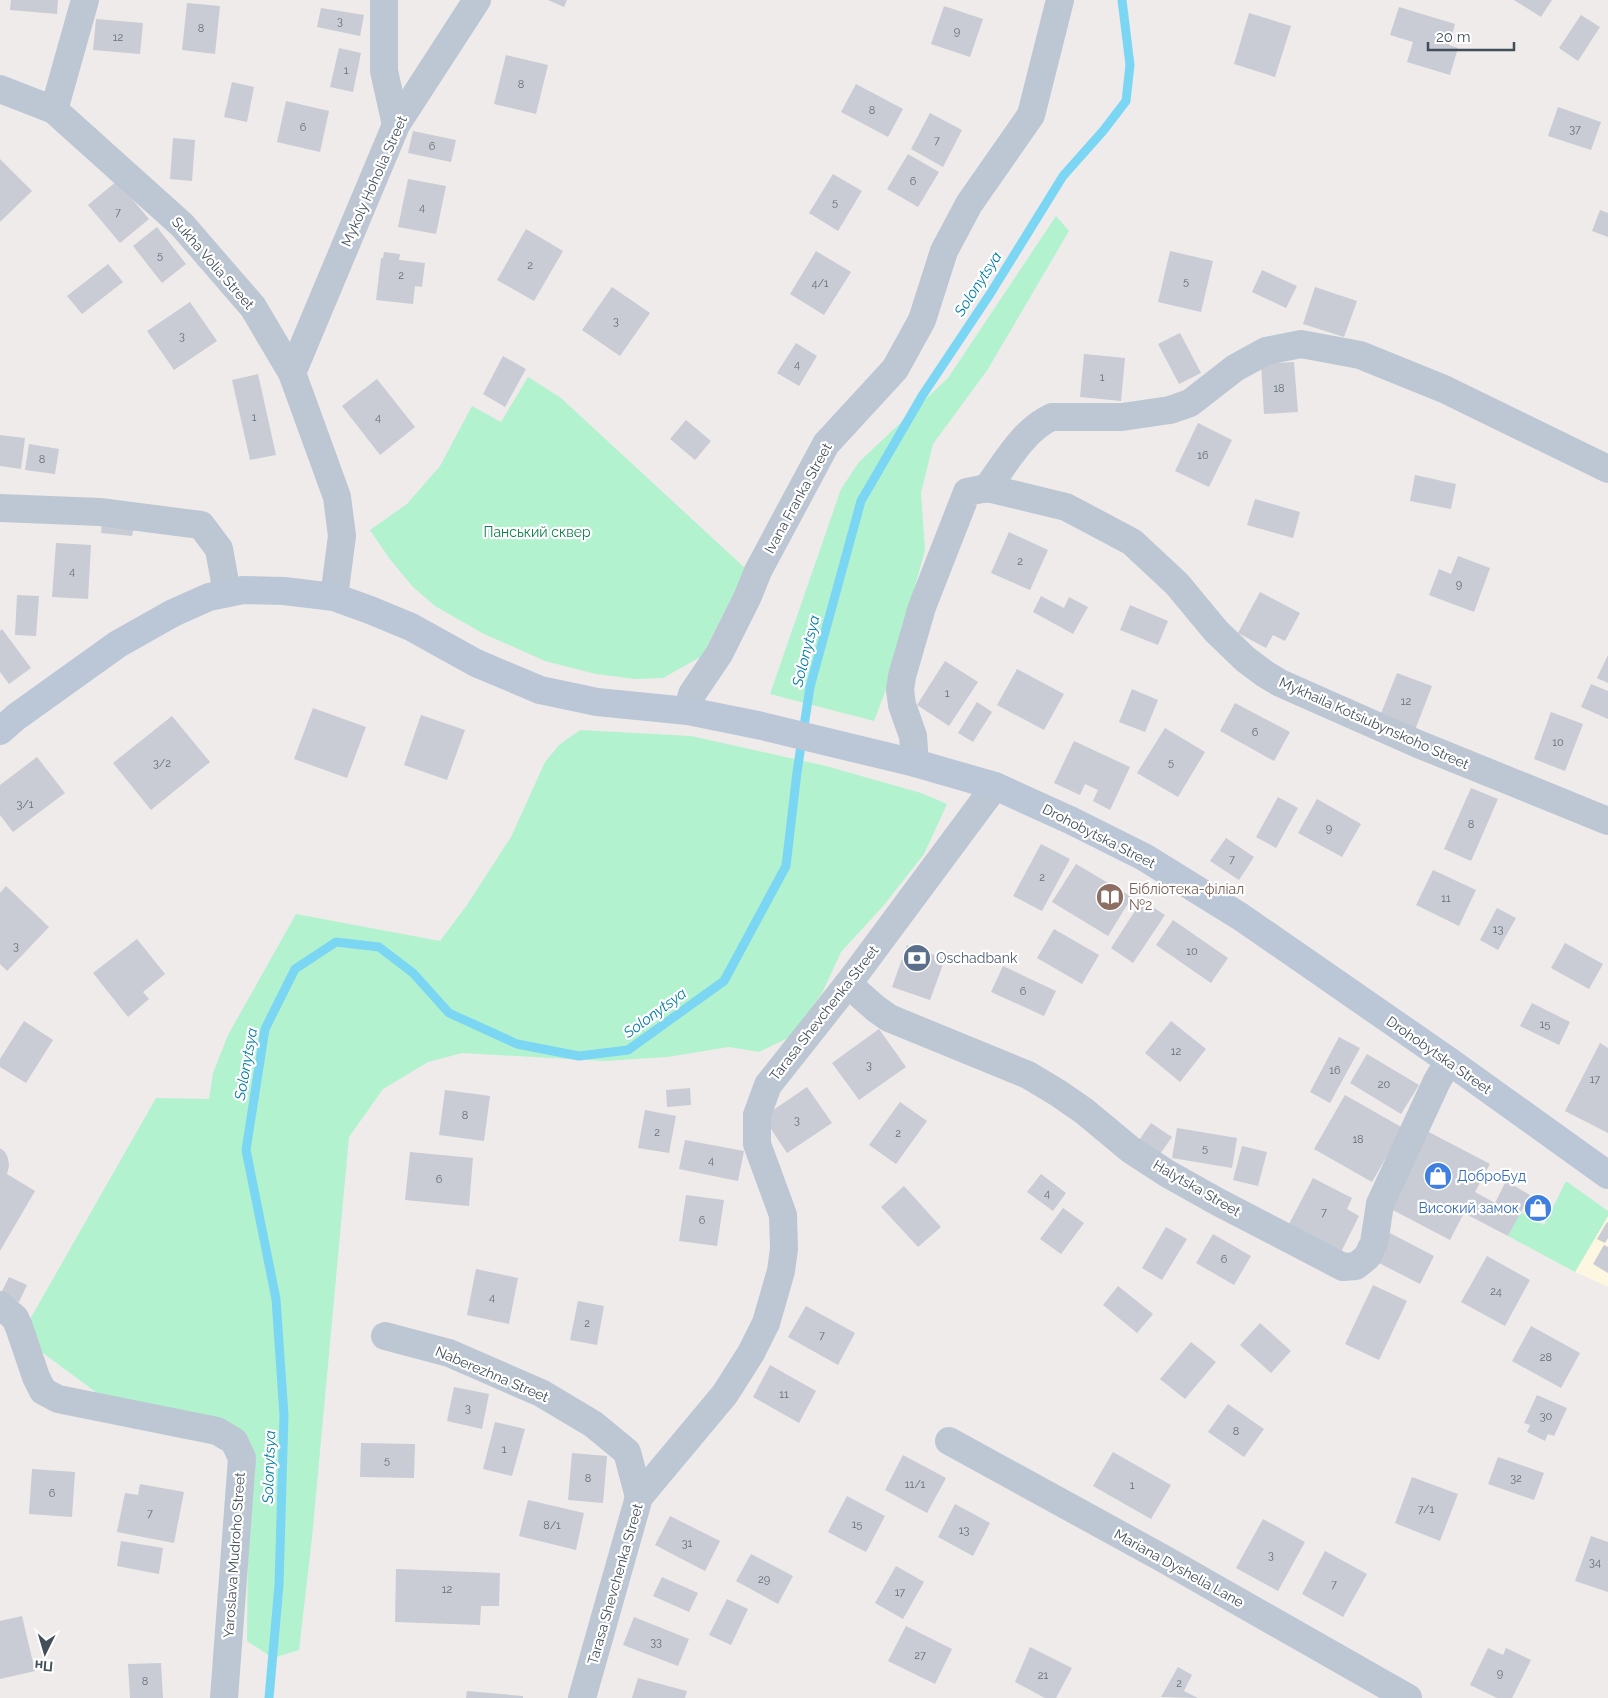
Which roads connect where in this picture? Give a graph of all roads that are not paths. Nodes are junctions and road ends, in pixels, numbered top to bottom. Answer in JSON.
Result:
{"nodes":[{"id":1,"x":85,"y":0,"type":"edge"},
{"id":2,"x":384,"y":0,"type":"edge"},
{"id":3,"x":478,"y":0,"type":"edge"},
{"id":4,"x":1060,"y":0,"type":"edge"},
{"id":5,"x":0,"y":89,"type":"edge"},
{"id":6,"x":54,"y":110,"type":"junction"},
{"id":7,"x":396,"y":125,"type":"junction"},
{"id":8,"x":292,"y":373,"type":"junction"},
{"id":9,"x":1608,"y":469,"type":"edge"},
{"id":10,"x":987,"y":488,"type":"junction"},
{"id":11,"x":0,"y":508,"type":"edge"},
{"id":12,"x":227,"y":593,"type":"junction"},
{"id":13,"x":334,"y":597,"type":"junction"},
{"id":14,"x":688,"y":711,"type":"junction"},
{"id":15,"x":0,"y":731,"type":"edge"},
{"id":16,"x":915,"y":763,"type":"junction"},
{"id":17,"x":995,"y":786,"type":"junction"},
{"id":18,"x":1608,"y":821,"type":"edge"},
{"id":19,"x":848,"y":984,"type":"junction"},
{"id":20,"x":1450,"y":1061,"type":"junction"},
{"id":21,"x":1608,"y":1175,"type":"edge"},
{"id":22,"x":0,"y":1305,"type":"edge"},
{"id":23,"x":385,"y":1336,"type":"dead end"},
{"id":24,"x":949,"y":1441,"type":"dead end"},
{"id":25,"x":639,"y":1497,"type":"junction"},
{"id":26,"x":224,"y":1698,"type":"edge"},
{"id":27,"x":582,"y":1698,"type":"edge"},
{"id":28,"x":1408,"y":1698,"type":"edge"}],
"edges":[{"from":1,"to":6,"type":"street"},
{"from":2,"to":7,"type":"street"},
{"from":3,"to":7,"type":"street","name":"Mykoly Hoholia Street"},
{"from":4,"to":14,"type":"street","name":"Ivana Franka Street"},
{"from":5,"to":6,"type":"street","name":"Sukha Volia Street"},
{"from":6,"to":8,"type":"street","name":"Sukha Volia Street"},
{"from":7,"to":8,"type":"street","name":"Mykoly Hoholia Street"},
{"from":8,"to":13,"type":"street","name":"Sukha Volia Street"},
{"from":9,"to":10,"type":"street"},
{"from":10,"to":16,"type":"street"},
{"from":10,"to":18,"type":"street","name":"Mykhaila Kotsiubynskoho Street"},
{"from":11,"to":12,"type":"street"},
{"from":12,"to":13,"type":"street","name":"Drohobytska Street"},
{"from":12,"to":15,"type":"street","name":"Drohobytska Street"},
{"from":13,"to":14,"type":"street","name":"Drohobytska Street"},
{"from":14,"to":16,"type":"street","name":"Drohobytska Street"},
{"from":16,"to":17,"type":"street","name":"Drohobytska Street"},
{"from":17,"to":19,"type":"street","name":"Tarasa Shevchenka Street"},
{"from":17,"to":20,"type":"street","name":"Drohobytska Street"},
{"from":19,"to":20,"type":"street","name":"Halytska Street"},
{"from":19,"to":25,"type":"street","name":"Tarasa Shevchenka Street"},
{"from":20,"to":21,"type":"street","name":"Drohobytska Street"},
{"from":22,"to":26,"type":"street","name":"Yaroslava Mudroho Street"},
{"from":23,"to":25,"type":"street","name":"Naberezhna Street"},
{"from":24,"to":28,"type":"street","name":"Mariana Dyshelia Lane"},
{"from":25,"to":27,"type":"street","name":"Tarasa Shevchenka Street"}]}
